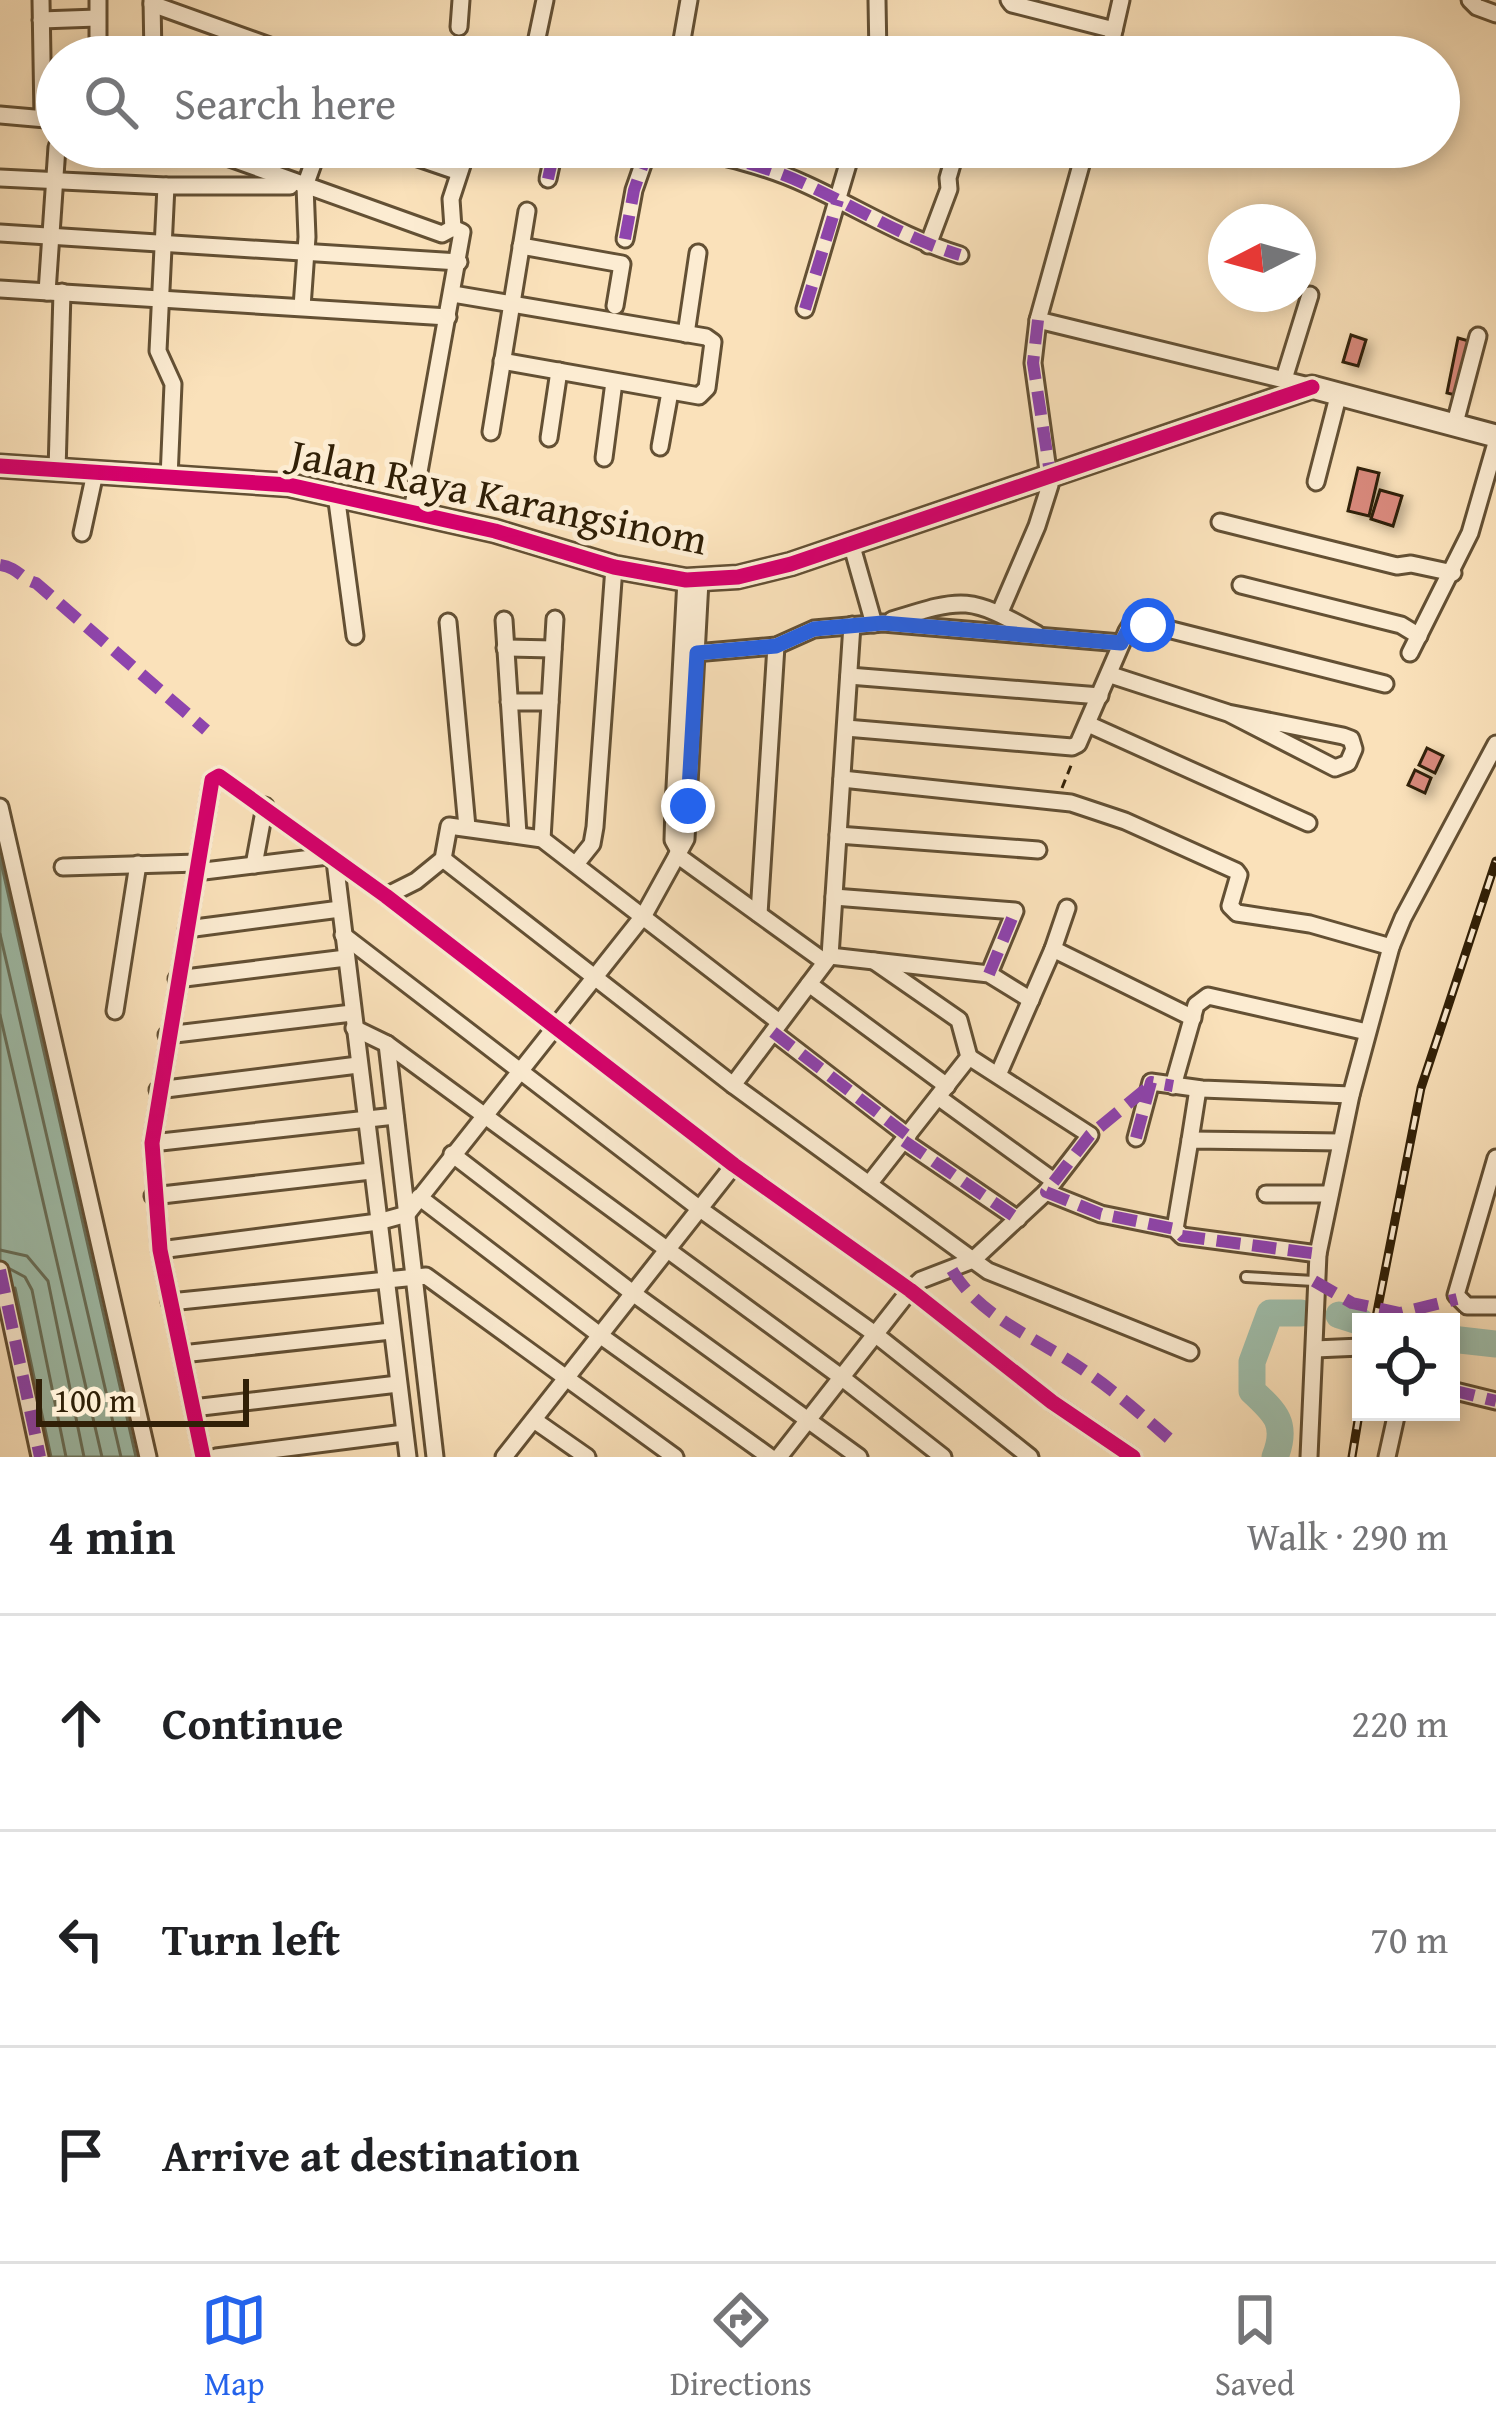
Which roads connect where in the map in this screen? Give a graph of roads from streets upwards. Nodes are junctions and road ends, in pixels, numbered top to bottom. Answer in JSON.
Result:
{"nodes":[{"id":1,"x":41,"y":0,"type":"edge"},
{"id":2,"x":98,"y":0,"type":"edge"},
{"id":3,"x":461,"y":0,"type":"edge"},
{"id":4,"x":545,"y":0,"type":"edge"},
{"id":5,"x":689,"y":0,"type":"edge"},
{"id":6,"x":877,"y":0,"type":"edge"},
{"id":7,"x":1009,"y":0,"type":"edge"},
{"id":8,"x":1121,"y":0,"type":"edge"},
{"id":9,"x":1470,"y":0,"type":"edge"},
{"id":10,"x":152,"y":2,"type":"edge"},
{"id":11,"x":1496,"y":14,"type":"edge"},
{"id":12,"x":97,"y":18,"type":"junction"},
{"id":13,"x":41,"y":20,"type":"junction"},
{"id":14,"x":459,"y":27,"type":"dead end"},
{"id":15,"x":1114,"y":30,"type":"junction"},
{"id":16,"x":42,"y":36,"type":"edge"},
{"id":17,"x":97,"y":36,"type":"edge"},
{"id":18,"x":153,"y":36,"type":"edge"},
{"id":19,"x":243,"y":36,"type":"edge"},
{"id":20,"x":537,"y":36,"type":"edge"},
{"id":21,"x":683,"y":36,"type":"edge"},
{"id":22,"x":878,"y":36,"type":"edge"},
{"id":23,"x":1113,"y":36,"type":"edge"},
{"id":24,"x":0,"y":115,"type":"edge"},
{"id":25,"x":36,"y":118,"type":"edge"},
{"id":26,"x":56,"y":168,"type":"edge"},
{"id":27,"x":257,"y":168,"type":"edge"},
{"id":28,"x":311,"y":168,"type":"edge"},
{"id":29,"x":447,"y":168,"type":"edge"},
{"id":30,"x":460,"y":168,"type":"edge"},
{"id":31,"x":550,"y":168,"type":"edge"},
{"id":32,"x":642,"y":168,"type":"edge"},
{"id":33,"x":767,"y":168,"type":"edge"},
{"id":34,"x":848,"y":168,"type":"edge"},
{"id":35,"x":951,"y":168,"type":"edge"},
{"id":36,"x":1080,"y":168,"type":"edge"},
{"id":37,"x":459,"y":172,"type":"junction"},
{"id":38,"x":0,"y":178,"type":"edge"},
{"id":39,"x":548,"y":179,"type":"dead end"},
{"id":40,"x":56,"y":182,"type":"junction"},
{"id":41,"x":166,"y":186,"type":"junction"},
{"id":42,"x":305,"y":186,"type":"junction"},
{"id":43,"x":838,"y":200,"type":"junction"},
{"id":44,"x":527,"y":211,"type":"dead end"},
{"id":45,"x":448,"y":231,"type":"junction"},
{"id":46,"x":0,"y":233,"type":"edge"},
{"id":47,"x":48,"y":236,"type":"junction"},
{"id":48,"x":626,"y":239,"type":"dead end"},
{"id":49,"x":164,"y":244,"type":"junction"},
{"id":50,"x":928,"y":245,"type":"junction"},
{"id":51,"x":521,"y":246,"type":"junction"},
{"id":52,"x":306,"y":251,"type":"junction"},
{"id":53,"x":698,"y":253,"type":"dead end"},
{"id":54,"x":960,"y":254,"type":"dead end"},
{"id":55,"x":437,"y":259,"type":"junction"},
{"id":56,"x":459,"y":262,"type":"junction"},
{"id":57,"x":0,"y":289,"type":"edge"},
{"id":58,"x":54,"y":292,"type":"junction"},
{"id":59,"x":453,"y":294,"type":"junction"},
{"id":60,"x":162,"y":298,"type":"junction"},
{"id":61,"x":511,"y":304,"type":"junction"},
{"id":62,"x":615,"y":306,"type":"dead end"},
{"id":63,"x":302,"y":307,"type":"junction"},
{"id":64,"x":805,"y":310,"type":"dead end"},
{"id":65,"x":1305,"y":312,"type":"edge"},
{"id":66,"x":448,"y":317,"type":"junction"},
{"id":67,"x":1039,"y":320,"type":"junction"},
{"id":68,"x":686,"y":334,"type":"junction"},
{"id":69,"x":1478,"y":336,"type":"dead end"},
{"id":70,"x":502,"y":361,"type":"junction"},
{"id":71,"x":559,"y":371,"type":"junction"},
{"id":72,"x":1284,"y":379,"type":"junction"},
{"id":73,"x":614,"y":382,"type":"junction"},
{"id":74,"x":1312,"y":387,"type":"junction"},
{"id":75,"x":670,"y":392,"type":"junction"},
{"id":76,"x":1339,"y":393,"type":"junction"},
{"id":77,"x":1455,"y":423,"type":"junction"},
{"id":78,"x":491,"y":432,"type":"dead end"},
{"id":79,"x":549,"y":438,"type":"dead end"},
{"id":80,"x":1496,"y":440,"type":"edge"},
{"id":81,"x":660,"y":447,"type":"dead end"},
{"id":82,"x":604,"y":458,"type":"dead end"},
{"id":83,"x":0,"y":466,"type":"edge"},
{"id":84,"x":57,"y":471,"type":"junction"},
{"id":85,"x":94,"y":473,"type":"junction"},
{"id":86,"x":1050,"y":473,"type":"junction"},
{"id":87,"x":169,"y":478,"type":"junction"},
{"id":88,"x":1316,"y":482,"type":"dead end"},
{"id":89,"x":336,"y":494,"type":"junction"},
{"id":90,"x":412,"y":512,"type":"junction"},
{"id":91,"x":1220,"y":522,"type":"dead end"},
{"id":92,"x":82,"y":533,"type":"dead end"},
{"id":93,"x":851,"y":543,"type":"junction"},
{"id":94,"x":614,"y":567,"type":"junction"},
{"id":95,"x":1453,"y":573,"type":"junction"},
{"id":96,"x":693,"y":580,"type":"junction"},
{"id":97,"x":1241,"y":585,"type":"dead end"},
{"id":98,"x":1000,"y":612,"type":"junction"},
{"id":99,"x":555,"y":619,"type":"dead end"},
{"id":100,"x":504,"y":620,"type":"dead end"},
{"id":101,"x":448,"y":622,"type":"dead end"},
{"id":102,"x":879,"y":623,"type":"junction"},
{"id":103,"x":852,"y":625,"type":"junction"},
{"id":104,"x":355,"y":635,"type":"dead end"},
{"id":105,"x":1419,"y":637,"type":"junction"},
{"id":106,"x":1047,"y":639,"type":"junction"},
{"id":107,"x":1121,"y":643,"type":"junction"},
{"id":108,"x":776,"y":646,"type":"junction"},
{"id":109,"x":506,"y":648,"type":"junction"},
{"id":110,"x":554,"y":650,"type":"junction"},
{"id":111,"x":1410,"y":653,"type":"dead end"},
{"id":112,"x":690,"y":654,"type":"junction"},
{"id":113,"x":1111,"y":675,"type":"junction"},
{"id":114,"x":849,"y":676,"type":"junction"},
{"id":115,"x":1385,"y":684,"type":"dead end"},
{"id":116,"x":1100,"y":696,"type":"junction"},
{"id":117,"x":509,"y":702,"type":"junction"},
{"id":118,"x":550,"y":702,"type":"junction"},
{"id":119,"x":1088,"y":724,"type":"junction"},
{"id":120,"x":846,"y":728,"type":"junction"},
{"id":121,"x":1282,"y":730,"type":"dead end"},
{"id":122,"x":1496,"y":744,"type":"edge"},
{"id":123,"x":842,"y":779,"type":"junction"},
{"id":124,"x":265,"y":806,"type":"junction"},
{"id":125,"x":0,"y":807,"type":"edge"},
{"id":126,"x":1308,"y":823,"type":"dead end"},
{"id":127,"x":467,"y":826,"type":"junction"},
{"id":128,"x":518,"y":834,"type":"junction"},
{"id":129,"x":838,"y":835,"type":"junction"},
{"id":130,"x":542,"y":839,"type":"junction"},
{"id":131,"x":1038,"y":850,"type":"dead end"},
{"id":132,"x":678,"y":852,"type":"junction"},
{"id":133,"x":331,"y":858,"type":"junction"},
{"id":134,"x":443,"y":859,"type":"junction"},
{"id":135,"x":138,"y":864,"type":"junction"},
{"id":136,"x":576,"y":864,"type":"junction"},
{"id":137,"x":254,"y":866,"type":"junction"},
{"id":138,"x":63,"y":867,"type":"dead end"},
{"id":139,"x":197,"y":868,"type":"junction"},
{"id":140,"x":386,"y":896,"type":"junction"},
{"id":141,"x":834,"y":897,"type":"junction"},
{"id":142,"x":340,"y":908,"type":"junction"},
{"id":143,"x":1067,"y":908,"type":"dead end"},
{"id":144,"x":760,"y":914,"type":"junction"},
{"id":145,"x":644,"y":915,"type":"junction"},
{"id":146,"x":187,"y":929,"type":"junction"},
{"id":147,"x":343,"y":935,"type":"junction"},
{"id":148,"x":1391,"y":946,"type":"junction"},
{"id":149,"x":1053,"y":950,"type":"junction"},
{"id":150,"x":346,"y":958,"type":"junction"},
{"id":151,"x":827,"y":959,"type":"junction"},
{"id":152,"x":874,"y":961,"type":"junction"},
{"id":153,"x":989,"y":974,"type":"junction"},
{"id":154,"x":593,"y":976,"type":"junction"},
{"id":155,"x":177,"y":979,"type":"junction"},
{"id":156,"x":809,"y":984,"type":"junction"},
{"id":157,"x":1031,"y":1000,"type":"junction"},
{"id":158,"x":115,"y":1011,"type":"dead end"},
{"id":159,"x":1193,"y":1018,"type":"junction"},
{"id":160,"x":353,"y":1020,"type":"junction"},
{"id":161,"x":556,"y":1025,"type":"junction"},
{"id":162,"x":776,"y":1028,"type":"junction"},
{"id":163,"x":1367,"y":1032,"type":"junction"},
{"id":164,"x":167,"y":1035,"type":"junction"},
{"id":165,"x":387,"y":1044,"type":"junction"},
{"id":166,"x":969,"y":1057,"type":"junction"},
{"id":167,"x":358,"y":1065,"type":"junction"},
{"id":168,"x":519,"y":1071,"type":"junction"},
{"id":169,"x":998,"y":1075,"type":"junction"},
{"id":170,"x":733,"y":1084,"type":"junction"},
{"id":171,"x":1173,"y":1086,"type":"junction"},
{"id":172,"x":1198,"y":1089,"type":"junction"},
{"id":173,"x":158,"y":1090,"type":"junction"},
{"id":174,"x":943,"y":1091,"type":"junction"},
{"id":175,"x":1351,"y":1095,"type":"junction"},
{"id":176,"x":482,"y":1115,"type":"junction"},
{"id":177,"x":395,"y":1116,"type":"junction"},
{"id":178,"x":365,"y":1120,"type":"junction"},
{"id":179,"x":906,"y":1138,"type":"junction"},
{"id":180,"x":1136,"y":1138,"type":"dead end"},
{"id":181,"x":1190,"y":1140,"type":"junction"},
{"id":182,"x":1340,"y":1142,"type":"junction"},
{"id":183,"x":152,"y":1143,"type":"junction"},
{"id":184,"x":452,"y":1154,"type":"junction"},
{"id":185,"x":1496,"y":1158,"type":"edge"},
{"id":186,"x":734,"y":1165,"type":"junction"},
{"id":187,"x":371,"y":1171,"type":"junction"},
{"id":188,"x":869,"y":1184,"type":"junction"},
{"id":189,"x":1050,"y":1186,"type":"junction"},
{"id":190,"x":1330,"y":1194,"type":"junction"},
{"id":191,"x":1266,"y":1195,"type":"dead end"},
{"id":192,"x":153,"y":1196,"type":"junction"},
{"id":193,"x":419,"y":1197,"type":"junction"},
{"id":194,"x":700,"y":1209,"type":"junction"},
{"id":195,"x":407,"y":1214,"type":"junction"},
{"id":196,"x":1018,"y":1219,"type":"junction"},
{"id":197,"x":378,"y":1222,"type":"junction"},
{"id":198,"x":1175,"y":1229,"type":"junction"},
{"id":199,"x":160,"y":1250,"type":"junction"},
{"id":200,"x":666,"y":1250,"type":"junction"},
{"id":201,"x":1318,"y":1254,"type":"junction"},
{"id":202,"x":973,"y":1260,"type":"junction"},
{"id":203,"x":0,"y":1270,"type":"edge"},
{"id":204,"x":412,"y":1275,"type":"junction"},
{"id":205,"x":385,"y":1278,"type":"junction"},
{"id":206,"x":910,"y":1290,"type":"junction"},
{"id":207,"x":634,"y":1294,"type":"junction"},
{"id":208,"x":170,"y":1302,"type":"junction"},
{"id":209,"x":1496,"y":1306,"type":"edge"},
{"id":210,"x":391,"y":1331,"type":"junction"},
{"id":211,"x":875,"y":1334,"type":"junction"},
{"id":212,"x":601,"y":1336,"type":"junction"},
{"id":213,"x":1352,"y":1347,"type":"edge"},
{"id":214,"x":1315,"y":1349,"type":"junction"},
{"id":215,"x":1190,"y":1352,"type":"dead end"},
{"id":216,"x":182,"y":1354,"type":"junction"},
{"id":217,"x":841,"y":1377,"type":"junction"},
{"id":218,"x":567,"y":1380,"type":"junction"},
{"id":219,"x":398,"y":1384,"type":"junction"},
{"id":220,"x":1460,"y":1392,"type":"edge"},
{"id":221,"x":1496,"y":1401,"type":"edge"},
{"id":222,"x":193,"y":1408,"type":"junction"},
{"id":223,"x":809,"y":1418,"type":"junction"},
{"id":224,"x":534,"y":1420,"type":"junction"},
{"id":225,"x":1395,"y":1421,"type":"edge"},
{"id":226,"x":404,"y":1433,"type":"junction"},
{"id":227,"x":40,"y":1457,"type":"edge"},
{"id":228,"x":148,"y":1457,"type":"edge"},
{"id":229,"x":203,"y":1457,"type":"edge"},
{"id":230,"x":216,"y":1457,"type":"edge"},
{"id":231,"x":408,"y":1457,"type":"edge"},
{"id":232,"x":435,"y":1457,"type":"edge"},
{"id":233,"x":504,"y":1457,"type":"edge"},
{"id":234,"x":586,"y":1457,"type":"edge"},
{"id":235,"x":675,"y":1457,"type":"edge"},
{"id":236,"x":774,"y":1457,"type":"edge"},
{"id":237,"x":859,"y":1457,"type":"edge"},
{"id":238,"x":943,"y":1457,"type":"edge"},
{"id":239,"x":1030,"y":1457,"type":"edge"},
{"id":240,"x":1133,"y":1457,"type":"edge"},
{"id":241,"x":1309,"y":1457,"type":"edge"},
{"id":242,"x":1387,"y":1457,"type":"edge"}],
"edges":[{"from":1,"to":13,"type":"street"},
{"from":2,"to":12,"type":"street"},
{"from":3,"to":14,"type":"street"},
{"from":4,"to":20,"type":"street"},
{"from":5,"to":21,"type":"street"},
{"from":6,"to":22,"type":"street"},
{"from":7,"to":15,"type":"street"},
{"from":8,"to":15,"type":"street"},
{"from":9,"to":11,"type":"street"},
{"from":10,"to":18,"type":"street"},
{"from":10,"to":19,"type":"street"},
{"from":12,"to":13,"type":"street"},
{"from":12,"to":17,"type":"street"},
{"from":13,"to":16,"type":"street"},
{"from":15,"to":23,"type":"street"},
{"from":24,"to":25,"type":"street"},
{"from":26,"to":40,"type":"street"},
{"from":27,"to":42,"type":"street"},
{"from":28,"to":42,"type":"street"},
{"from":29,"to":37,"type":"street"},
{"from":30,"to":37,"type":"street"},
{"from":31,"to":39,"type":"street"},
{"from":32,"to":48,"type":"street"},
{"from":33,"to":43,"type":"street"},
{"from":34,"to":43,"type":"street"},
{"from":35,"to":50,"type":"street"},
{"from":36,"to":67,"type":"street"},
{"from":37,"to":45,"type":"street"},
{"from":38,"to":40,"type":"street"},
{"from":40,"to":41,"type":"street"},
{"from":40,"to":47,"type":"street"},
{"from":41,"to":42,"type":"street"},
{"from":41,"to":49,"type":"street"},
{"from":42,"to":45,"type":"street"},
{"from":42,"to":52,"type":"street"},
{"from":43,"to":50,"type":"street"},
{"from":43,"to":64,"type":"street"},
{"from":44,"to":51,"type":"street"},
{"from":45,"to":55,"type":"street"},
{"from":45,"to":56,"type":"street"},
{"from":46,"to":47,"type":"street"},
{"from":47,"to":49,"type":"street"},
{"from":47,"to":58,"type":"street"},
{"from":49,"to":52,"type":"street"},
{"from":49,"to":60,"type":"street"},
{"from":50,"to":54,"type":"street"},
{"from":51,"to":61,"type":"street"},
{"from":51,"to":62,"type":"street"},
{"from":52,"to":55,"type":"street"},
{"from":52,"to":63,"type":"street"},
{"from":53,"to":68,"type":"street"},
{"from":55,"to":56,"type":"street"},
{"from":56,"to":59,"type":"street"},
{"from":57,"to":58,"type":"street"},
{"from":58,"to":60,"type":"street"},
{"from":58,"to":84,"type":"street"},
{"from":59,"to":61,"type":"street"},
{"from":59,"to":66,"type":"street"},
{"from":60,"to":63,"type":"street"},
{"from":60,"to":87,"type":"street"},
{"from":61,"to":68,"type":"street"},
{"from":61,"to":70,"type":"street"},
{"from":63,"to":66,"type":"street"},
{"from":65,"to":72,"type":"street"},
{"from":66,"to":90,"type":"street"},
{"from":67,"to":72,"type":"street"},
{"from":67,"to":86,"type":"street"},
{"from":68,"to":75,"type":"street"},
{"from":69,"to":77,"type":"street"},
{"from":70,"to":71,"type":"street"},
{"from":70,"to":78,"type":"street"},
{"from":71,"to":73,"type":"street"},
{"from":71,"to":79,"type":"street"},
{"from":72,"to":74,"type":"street"},
{"from":73,"to":75,"type":"street"},
{"from":73,"to":82,"type":"street"},
{"from":74,"to":76,"type":"street"},
{"from":74,"to":86,"type":"street","name":"Jalan Raya Karangsinom"},
{"from":75,"to":81,"type":"street"},
{"from":76,"to":77,"type":"street"},
{"from":76,"to":88,"type":"street"},
{"from":77,"to":80,"type":"street"},
{"from":80,"to":95,"type":"street"},
{"from":83,"to":84,"type":"street","name":"Jalan Raya Karangsinom"},
{"from":84,"to":85,"type":"street","name":"Jalan Raya Karangsinom"},
{"from":85,"to":87,"type":"street","name":"Jalan Raya Karangsinom"},
{"from":85,"to":92,"type":"street"},
{"from":86,"to":93,"type":"street","name":"Jalan Raya Karangsinom"},
{"from":86,"to":98,"type":"street"},
{"from":87,"to":89,"type":"street","name":"Jalan Raya Karangsinom"},
{"from":89,"to":90,"type":"street","name":"Jalan Raya Karangsinom"},
{"from":89,"to":104,"type":"street"},
{"from":90,"to":94,"type":"street","name":"Jalan Raya Karangsinom"},
{"from":91,"to":95,"type":"street"},
{"from":93,"to":96,"type":"street","name":"Jalan Raya Karangsinom"},
{"from":93,"to":102,"type":"street"},
{"from":94,"to":96,"type":"street","name":"Jalan Raya Karangsinom"},
{"from":94,"to":136,"type":"street"},
{"from":95,"to":105,"type":"street"},
{"from":96,"to":112,"type":"street"},
{"from":97,"to":105,"type":"street"},
{"from":98,"to":102,"type":"street"},
{"from":98,"to":106,"type":"street"},
{"from":99,"to":110,"type":"street"},
{"from":100,"to":109,"type":"street"},
{"from":101,"to":127,"type":"street"},
{"from":102,"to":103,"type":"street"},
{"from":102,"to":106,"type":"street"},
{"from":103,"to":108,"type":"street"},
{"from":103,"to":114,"type":"street"},
{"from":105,"to":111,"type":"street"},
{"from":106,"to":107,"type":"street"},
{"from":107,"to":113,"type":"street"},
{"from":107,"to":115,"type":"street"},
{"from":108,"to":112,"type":"street"},
{"from":108,"to":144,"type":"street"},
{"from":109,"to":110,"type":"street"},
{"from":109,"to":117,"type":"street"},
{"from":110,"to":118,"type":"street"},
{"from":112,"to":132,"type":"street"},
{"from":113,"to":116,"type":"street"},
{"from":113,"to":121,"type":"street"},
{"from":114,"to":116,"type":"street"},
{"from":114,"to":120,"type":"street"},
{"from":116,"to":119,"type":"street"},
{"from":117,"to":118,"type":"street"},
{"from":117,"to":128,"type":"street"},
{"from":118,"to":130,"type":"street"},
{"from":119,"to":120,"type":"street"},
{"from":119,"to":126,"type":"street"},
{"from":120,"to":123,"type":"street"},
{"from":122,"to":148,"type":"street"},
{"from":123,"to":129,"type":"street"},
{"from":123,"to":148,"type":"street"},
{"from":124,"to":133,"type":"street"},
{"from":124,"to":137,"type":"street"},
{"from":124,"to":139,"type":"street"},
{"from":125,"to":228,"type":"street"},
{"from":127,"to":128,"type":"street"},
{"from":127,"to":134,"type":"street"},
{"from":128,"to":130,"type":"street"},
{"from":129,"to":131,"type":"street"},
{"from":129,"to":141,"type":"street"},
{"from":130,"to":136,"type":"street"},
{"from":132,"to":144,"type":"street"},
{"from":132,"to":145,"type":"street"},
{"from":133,"to":137,"type":"street"},
{"from":133,"to":140,"type":"street"},
{"from":133,"to":142,"type":"street"},
{"from":134,"to":140,"type":"street"},
{"from":134,"to":154,"type":"street"},
{"from":135,"to":138,"type":"street"},
{"from":135,"to":139,"type":"street"},
{"from":135,"to":158,"type":"street"},
{"from":136,"to":145,"type":"street"},
{"from":137,"to":139,"type":"street"},
{"from":139,"to":146,"type":"street"},
{"from":140,"to":161,"type":"street"},
{"from":141,"to":151,"type":"street"},
{"from":141,"to":153,"type":"street"},
{"from":142,"to":146,"type":"street"},
{"from":142,"to":147,"type":"street"},
{"from":143,"to":149,"type":"street"},
{"from":144,"to":151,"type":"street"},
{"from":145,"to":154,"type":"street"},
{"from":145,"to":162,"type":"street"},
{"from":146,"to":155,"type":"street"},
{"from":147,"to":150,"type":"street"},
{"from":147,"to":168,"type":"street"},
{"from":148,"to":163,"type":"street"},
{"from":149,"to":157,"type":"street"},
{"from":149,"to":159,"type":"street"},
{"from":150,"to":155,"type":"street"},
{"from":150,"to":160,"type":"street"},
{"from":151,"to":152,"type":"street"},
{"from":151,"to":156,"type":"street"},
{"from":152,"to":153,"type":"street"},
{"from":152,"to":166,"type":"street"},
{"from":153,"to":157,"type":"street"},
{"from":154,"to":161,"type":"street"},
{"from":154,"to":170,"type":"street"},
{"from":155,"to":164,"type":"street"},
{"from":156,"to":162,"type":"street"},
{"from":156,"to":174,"type":"street"},
{"from":157,"to":169,"type":"street"},
{"from":159,"to":163,"type":"street"},
{"from":159,"to":171,"type":"street"},
{"from":160,"to":164,"type":"street"},
{"from":160,"to":165,"type":"street"},
{"from":160,"to":167,"type":"street"},
{"from":161,"to":168,"type":"street"},
{"from":161,"to":186,"type":"street"},
{"from":162,"to":170,"type":"street"},
{"from":162,"to":179,"type":"street"},
{"from":163,"to":175,"type":"street"},
{"from":164,"to":173,"type":"street"},
{"from":165,"to":176,"type":"street"},
{"from":165,"to":177,"type":"street"},
{"from":166,"to":169,"type":"street"},
{"from":166,"to":174,"type":"street"},
{"from":167,"to":173,"type":"street"},
{"from":167,"to":178,"type":"street"},
{"from":168,"to":176,"type":"street"},
{"from":168,"to":194,"type":"street"},
{"from":169,"to":189,"type":"street"},
{"from":170,"to":188,"type":"street"},
{"from":171,"to":172,"type":"street"},
{"from":171,"to":180,"type":"street"},
{"from":172,"to":175,"type":"street"},
{"from":172,"to":181,"type":"street"},
{"from":173,"to":183,"type":"street"},
{"from":174,"to":179,"type":"street"},
{"from":174,"to":189,"type":"street"},
{"from":175,"to":182,"type":"street"},
{"from":176,"to":184,"type":"street"},
{"from":176,"to":200,"type":"street"},
{"from":177,"to":178,"type":"street"},
{"from":177,"to":195,"type":"street"},
{"from":178,"to":183,"type":"street"},
{"from":178,"to":187,"type":"street"},
{"from":179,"to":188,"type":"street"},
{"from":179,"to":196,"type":"street"},
{"from":181,"to":182,"type":"street"},
{"from":181,"to":198,"type":"street"},
{"from":182,"to":190,"type":"street"},
{"from":183,"to":192,"type":"street"},
{"from":184,"to":193,"type":"street"},
{"from":184,"to":207,"type":"street"},
{"from":185,"to":209,"type":"street"},
{"from":186,"to":194,"type":"street"},
{"from":186,"to":206,"type":"street"},
{"from":187,"to":192,"type":"street"},
{"from":187,"to":197,"type":"street"},
{"from":188,"to":202,"type":"street"},
{"from":189,"to":196,"type":"street"},
{"from":189,"to":198,"type":"street"},
{"from":190,"to":191,"type":"street"},
{"from":190,"to":201,"type":"street"},
{"from":192,"to":199,"type":"street"},
{"from":193,"to":195,"type":"street"},
{"from":193,"to":212,"type":"street"},
{"from":194,"to":200,"type":"street"},
{"from":194,"to":211,"type":"street"},
{"from":195,"to":197,"type":"street"},
{"from":195,"to":204,"type":"street"},
{"from":196,"to":202,"type":"street"},
{"from":197,"to":199,"type":"street"},
{"from":197,"to":205,"type":"street"},
{"from":198,"to":201,"type":"street"},
{"from":199,"to":208,"type":"street"},
{"from":200,"to":207,"type":"street"},
{"from":200,"to":217,"type":"street"},
{"from":201,"to":214,"type":"street"},
{"from":202,"to":206,"type":"street"},
{"from":202,"to":215,"type":"street"},
{"from":203,"to":227,"type":"street"},
{"from":204,"to":205,"type":"street"},
{"from":204,"to":218,"type":"street"},
{"from":204,"to":232,"type":"street"},
{"from":205,"to":208,"type":"street"},
{"from":205,"to":210,"type":"street"},
{"from":206,"to":211,"type":"street"},
{"from":206,"to":240,"type":"street"},
{"from":207,"to":212,"type":"street"},
{"from":207,"to":223,"type":"street"},
{"from":208,"to":216,"type":"street"},
{"from":210,"to":216,"type":"street"},
{"from":210,"to":219,"type":"street"},
{"from":211,"to":217,"type":"street"},
{"from":211,"to":239,"type":"street"},
{"from":212,"to":218,"type":"street"},
{"from":212,"to":236,"type":"street"},
{"from":213,"to":214,"type":"street"},
{"from":214,"to":241,"type":"street"},
{"from":216,"to":222,"type":"street"},
{"from":217,"to":223,"type":"street"},
{"from":217,"to":238,"type":"street"},
{"from":218,"to":224,"type":"street"},
{"from":218,"to":235,"type":"street"},
{"from":219,"to":222,"type":"street"},
{"from":219,"to":226,"type":"street"},
{"from":220,"to":221,"type":"street"},
{"from":222,"to":229,"type":"street"},
{"from":223,"to":236,"type":"street"},
{"from":223,"to":237,"type":"street"},
{"from":224,"to":233,"type":"street"},
{"from":224,"to":234,"type":"street"},
{"from":225,"to":242,"type":"street"},
{"from":226,"to":230,"type":"street"},
{"from":226,"to":231,"type":"street"}]}
